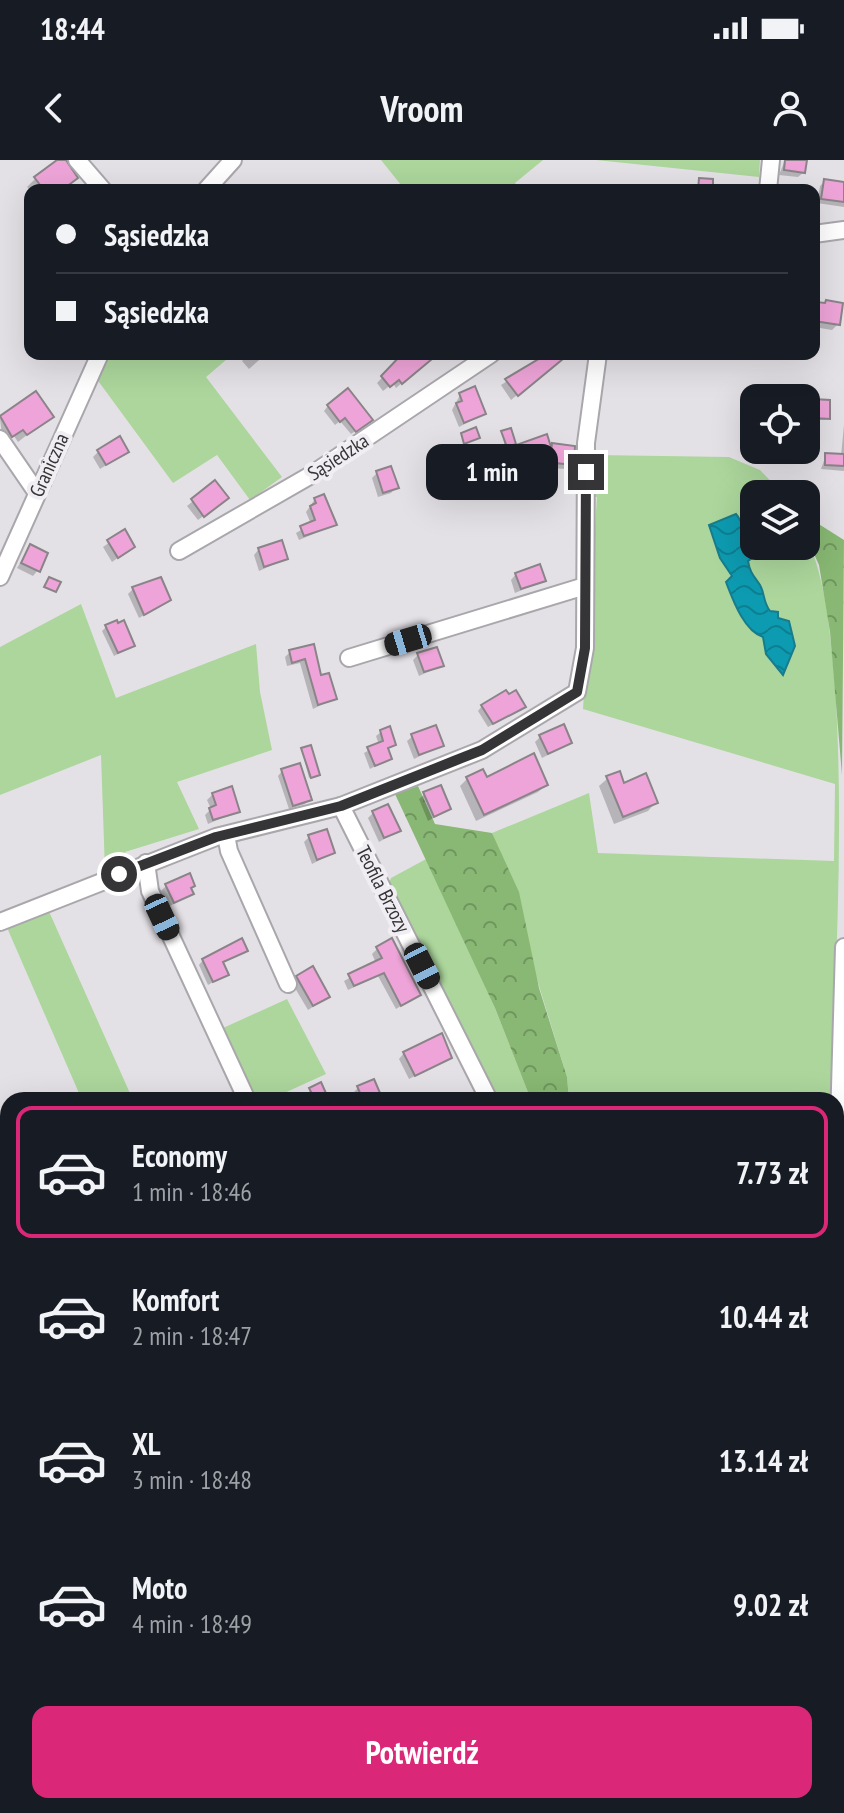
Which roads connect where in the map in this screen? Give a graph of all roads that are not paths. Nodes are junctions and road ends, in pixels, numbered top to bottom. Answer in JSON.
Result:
{"nodes":[{"id":1,"x":77,"y":160,"type":"edge"},
{"id":2,"x":233,"y":160,"type":"edge"},
{"id":3,"x":771,"y":160,"type":"edge"},
{"id":4,"x":98,"y":184,"type":"edge"},
{"id":5,"x":211,"y":184,"type":"edge"},
{"id":6,"x":769,"y":184,"type":"edge"},
{"id":7,"x":844,"y":230,"type":"edge"},
{"id":8,"x":820,"y":233,"type":"edge"},
{"id":9,"x":97,"y":360,"type":"edge"},
{"id":10,"x":482,"y":360,"type":"edge"},
{"id":11,"x":597,"y":360,"type":"edge"},
{"id":12,"x":0,"y":439,"type":"edge"},
{"id":13,"x":37,"y":493,"type":"junction"},
{"id":14,"x":179,"y":551,"type":"dead end"},
{"id":15,"x":0,"y":577,"type":"edge"},
{"id":16,"x":585,"y":586,"type":"junction"},
{"id":17,"x":349,"y":658,"type":"dead end"},
{"id":18,"x":341,"y":806,"type":"junction"},
{"id":19,"x":226,"y":835,"type":"junction"},
{"id":20,"x":146,"y":863,"type":"junction"},
{"id":21,"x":0,"y":922,"type":"edge"},
{"id":22,"x":844,"y":947,"type":"edge"},
{"id":23,"x":844,"y":961,"type":"edge"},
{"id":24,"x":288,"y":984,"type":"dead end"},
{"id":25,"x":243,"y":1092,"type":"edge"},
{"id":26,"x":485,"y":1092,"type":"edge"},
{"id":27,"x":840,"y":1092,"type":"edge"}],
"edges":[{"from":1,"to":4,"type":"street"},
{"from":2,"to":5,"type":"street"},
{"from":3,"to":6,"type":"street"},
{"from":7,"to":8,"type":"street"},
{"from":9,"to":13,"type":"street","name":"Graniczna"},
{"from":10,"to":14,"type":"street","name":"Sąsiedzka"},
{"from":11,"to":16,"type":"street"},
{"from":12,"to":13,"type":"street"},
{"from":13,"to":15,"type":"street","name":"Graniczna"},
{"from":16,"to":17,"type":"street"},
{"from":16,"to":18,"type":"street"},
{"from":18,"to":19,"type":"street"},
{"from":18,"to":26,"type":"street","name":"Teofila Brzozy"},
{"from":19,"to":20,"type":"street"},
{"from":19,"to":24,"type":"street"},
{"from":20,"to":21,"type":"street"},
{"from":20,"to":25,"type":"street"},
{"from":22,"to":23,"type":"street"},
{"from":23,"to":27,"type":"street"}]}
